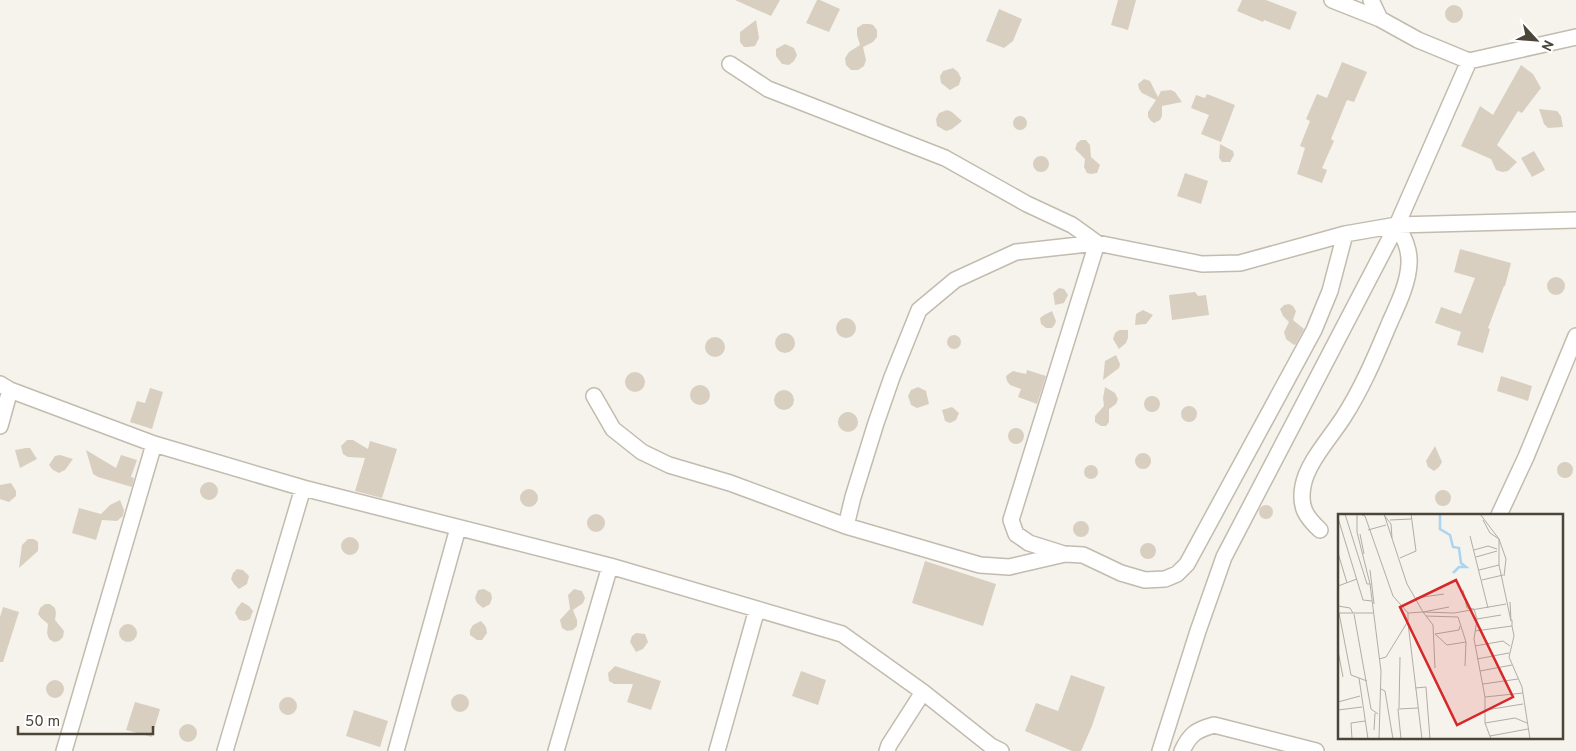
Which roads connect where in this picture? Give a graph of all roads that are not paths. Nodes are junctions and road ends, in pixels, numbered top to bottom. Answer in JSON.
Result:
{"nodes":[{"id":1,"x":1332,"y":0,"type":"edge"},
{"id":2,"x":1371,"y":0,"type":"edge"},
{"id":3,"x":1380,"y":19,"type":"junction"},
{"id":4,"x":1576,"y":36,"type":"edge"},
{"id":5,"x":1470,"y":61,"type":"junction"},
{"id":6,"x":730,"y":64,"type":"dead end"},
{"id":7,"x":1576,"y":220,"type":"edge"},
{"id":8,"x":1397,"y":225,"type":"junction"},
{"id":9,"x":1345,"y":234,"type":"junction"},
{"id":10,"x":1097,"y":243,"type":"junction"},
{"id":11,"x":1576,"y":336,"type":"edge"},
{"id":12,"x":5,"y":387,"type":"edge"},
{"id":13,"x":594,"y":396,"type":"dead end"},
{"id":14,"x":0,"y":426,"type":"edge"},
{"id":15,"x":154,"y":444,"type":"junction"},
{"id":16,"x":304,"y":488,"type":"junction"},
{"id":17,"x":1499,"y":514,"type":"edge"},
{"id":18,"x":846,"y":526,"type":"junction"},
{"id":19,"x":458,"y":528,"type":"junction"},
{"id":20,"x":1320,"y":530,"type":"dead end"},
{"id":21,"x":1066,"y":554,"type":"junction"},
{"id":22,"x":610,"y":566,"type":"junction"},
{"id":23,"x":757,"y":608,"type":"junction"},
{"id":24,"x":922,"y":692,"type":"junction"},
{"id":25,"x":64,"y":751,"type":"edge"},
{"id":26,"x":225,"y":751,"type":"edge"},
{"id":27,"x":396,"y":751,"type":"edge"},
{"id":28,"x":556,"y":751,"type":"edge"},
{"id":29,"x":717,"y":751,"type":"edge"},
{"id":30,"x":887,"y":751,"type":"edge"},
{"id":31,"x":1001,"y":751,"type":"edge"},
{"id":32,"x":1160,"y":751,"type":"edge"},
{"id":33,"x":1182,"y":751,"type":"edge"},
{"id":34,"x":1316,"y":751,"type":"edge"}],
"edges":[{"from":1,"to":3,"type":"street"},
{"from":2,"to":3,"type":"street"},
{"from":3,"to":5,"type":"street"},
{"from":4,"to":5,"type":"street"},
{"from":5,"to":8,"type":"street"},
{"from":6,"to":10,"type":"street"},
{"from":7,"to":8,"type":"street"},
{"from":8,"to":9,"type":"street"},
{"from":8,"to":20,"type":"street"},
{"from":8,"to":32,"type":"street"},
{"from":9,"to":10,"type":"street"},
{"from":9,"to":21,"type":"street"},
{"from":10,"to":18,"type":"street"},
{"from":10,"to":21,"type":"street"},
{"from":11,"to":17,"type":"street"},
{"from":12,"to":14,"type":"street"},
{"from":12,"to":15,"type":"street"},
{"from":13,"to":18,"type":"street"},
{"from":15,"to":16,"type":"street"},
{"from":15,"to":25,"type":"street"},
{"from":16,"to":19,"type":"street"},
{"from":16,"to":26,"type":"street"},
{"from":18,"to":21,"type":"street"},
{"from":19,"to":22,"type":"street"},
{"from":19,"to":27,"type":"street"},
{"from":22,"to":23,"type":"street"},
{"from":22,"to":28,"type":"street"},
{"from":23,"to":24,"type":"street"},
{"from":23,"to":29,"type":"street"},
{"from":24,"to":30,"type":"street"},
{"from":24,"to":31,"type":"street"},
{"from":33,"to":34,"type":"street"}]}
